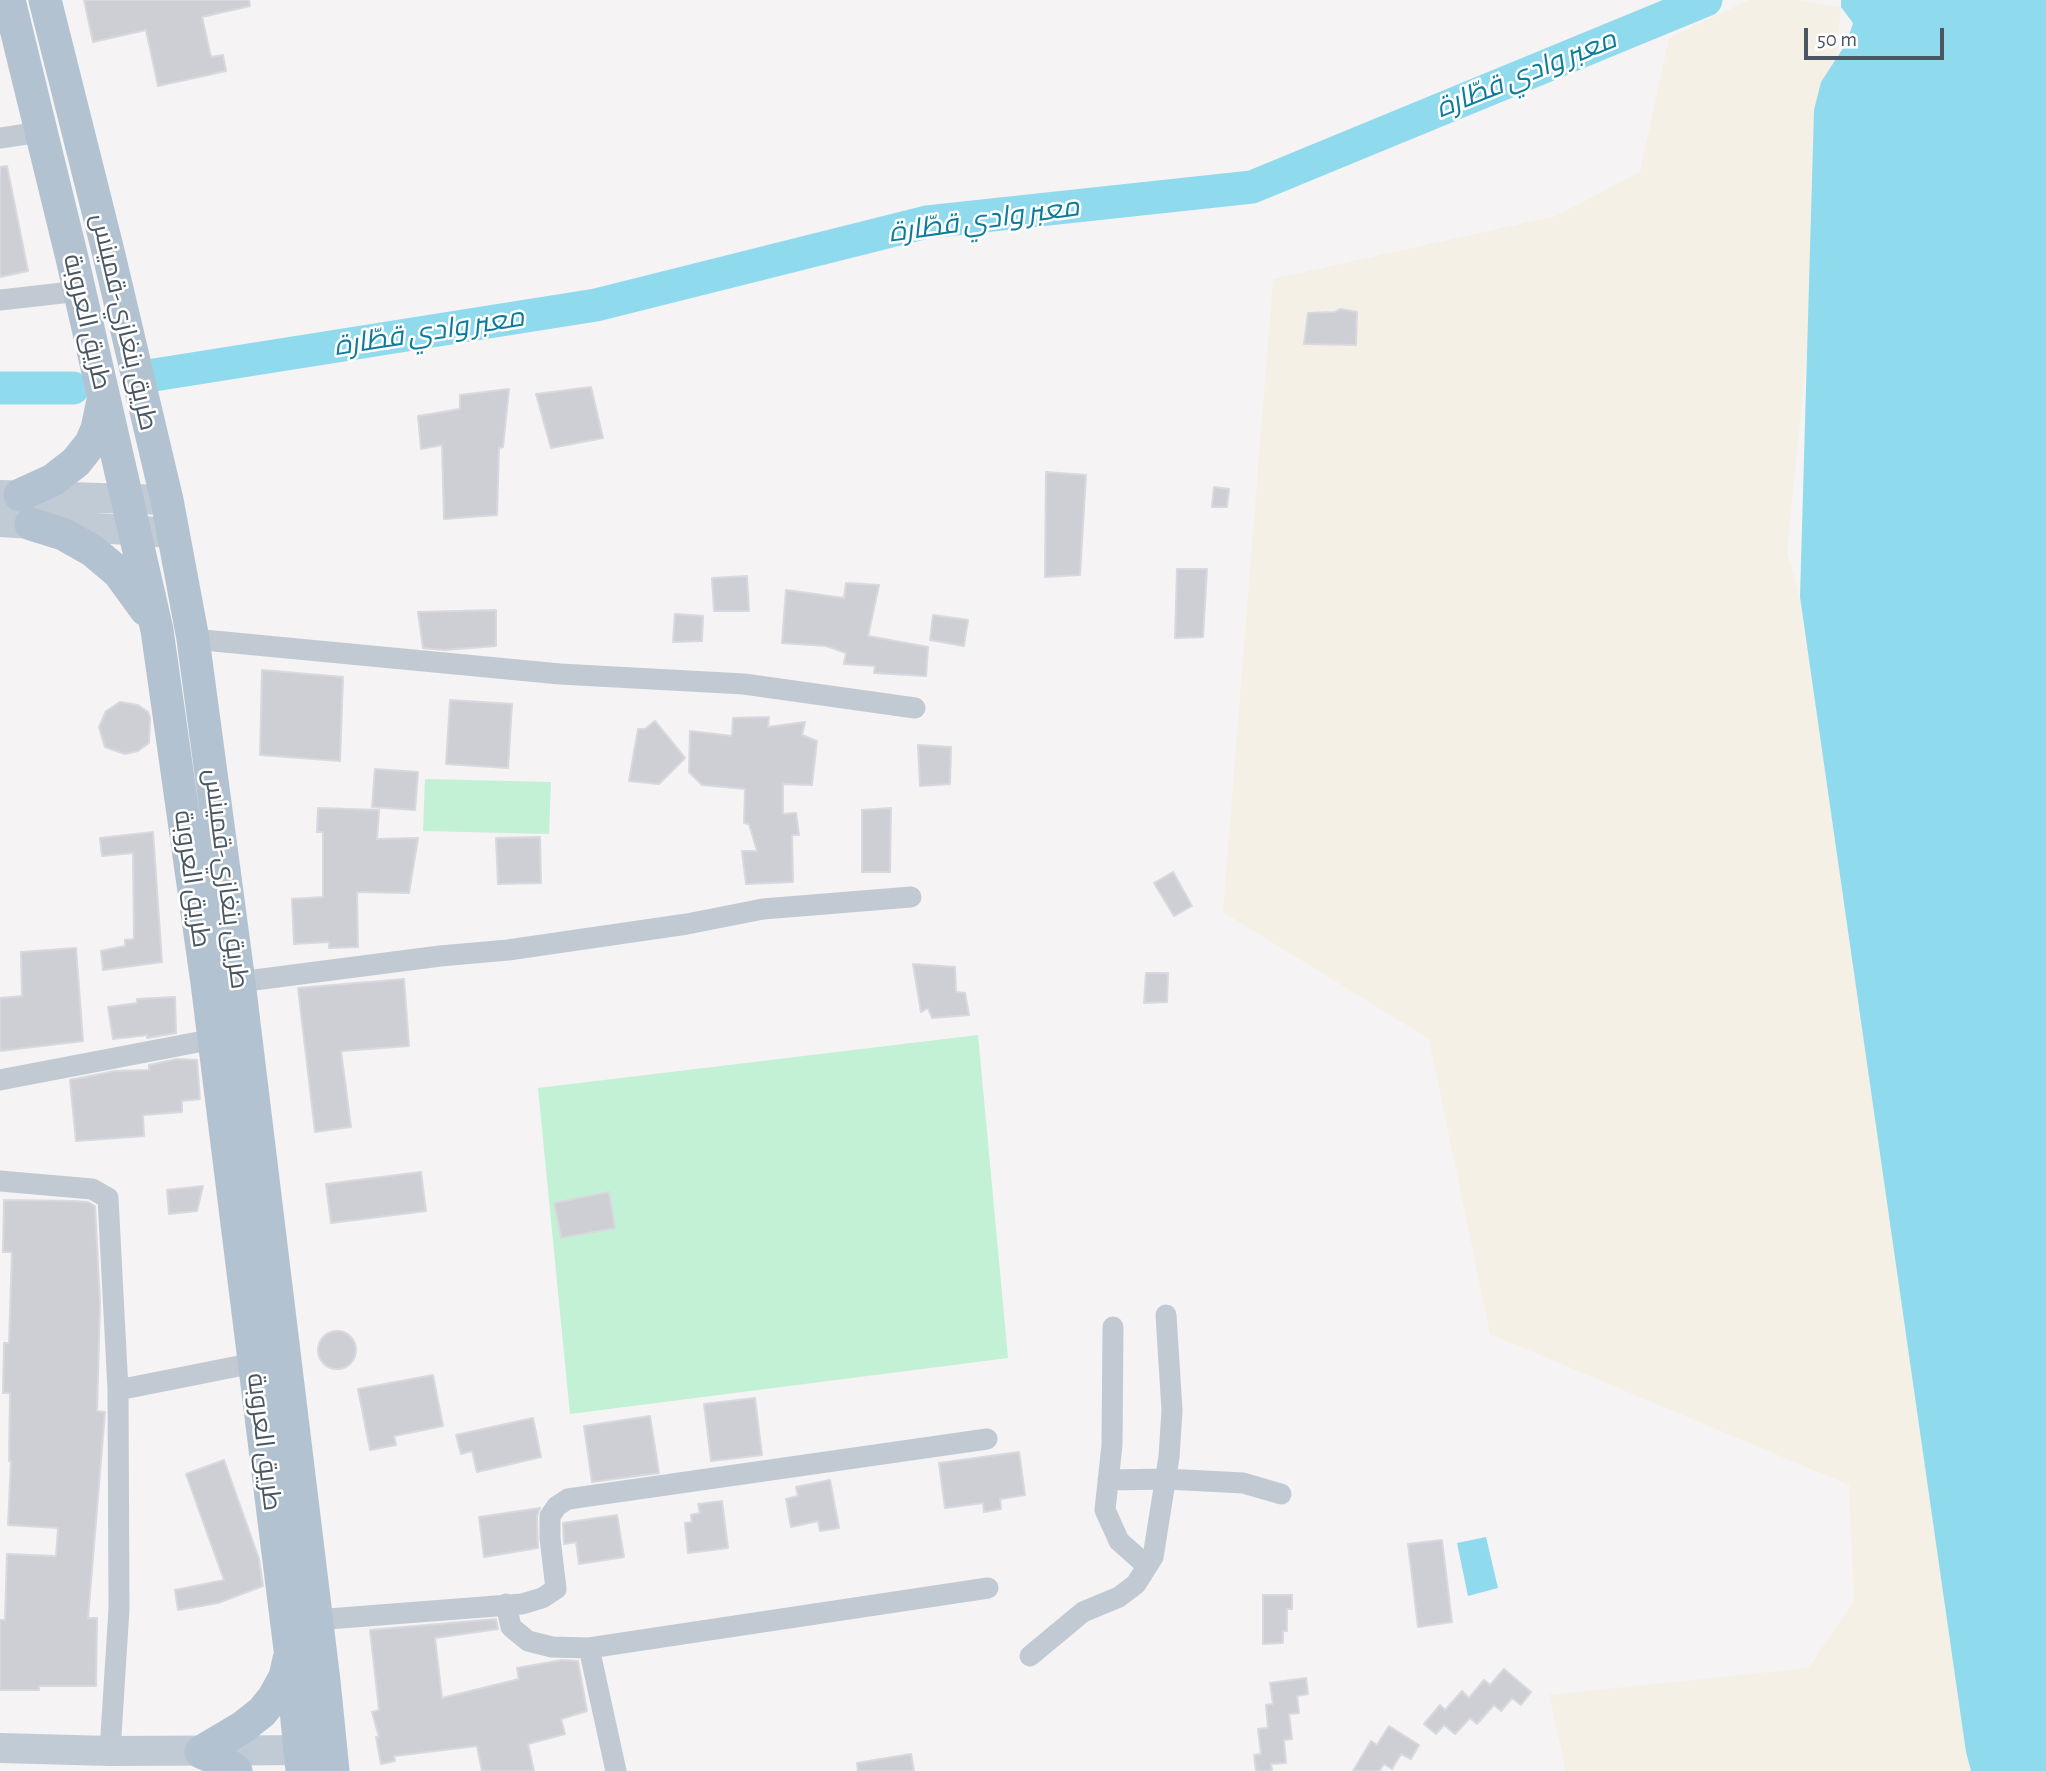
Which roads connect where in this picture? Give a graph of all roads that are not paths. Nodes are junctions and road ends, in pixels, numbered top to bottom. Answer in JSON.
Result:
{"nodes":[{"id":1,"x":9,"y":0,"type":"edge"},
{"id":2,"x":45,"y":0,"type":"edge"},
{"id":3,"x":40,"y":132,"type":"junction"},
{"id":4,"x":0,"y":138,"type":"edge"},
{"id":5,"x":80,"y":291,"type":"junction"},
{"id":6,"x":0,"y":300,"type":"edge"},
{"id":7,"x":104,"y":394,"type":"junction"},
{"id":8,"x":167,"y":500,"type":"junction"},
{"id":9,"x":13,"y":509,"type":"edge"},
{"id":10,"x":132,"y":516,"type":"junction"},
{"id":11,"x":174,"y":533,"type":"junction"},
{"id":12,"x":157,"y":630,"type":"junction"},
{"id":13,"x":194,"y":639,"type":"junction"},
{"id":14,"x":915,"y":708,"type":"dead end"},
{"id":15,"x":911,"y":897,"type":"dead end"},
{"id":16,"x":239,"y":982,"type":"junction"},
{"id":17,"x":214,"y":1039,"type":"junction"},
{"id":18,"x":0,"y":1080,"type":"edge"},
{"id":19,"x":0,"y":1181,"type":"edge"},
{"id":20,"x":1166,"y":1315,"type":"dead end"},
{"id":21,"x":1113,"y":1327,"type":"dead end"},
{"id":22,"x":254,"y":1363,"type":"junction"},
{"id":23,"x":118,"y":1390,"type":"junction"},
{"id":24,"x":987,"y":1439,"type":"dead end"},
{"id":25,"x":1166,"y":1479,"type":"junction"},
{"id":26,"x":1108,"y":1480,"type":"junction"},
{"id":27,"x":1281,"y":1494,"type":"dead end"},
{"id":28,"x":1147,"y":1566,"type":"junction"},
{"id":29,"x":988,"y":1588,"type":"dead end"},
{"id":30,"x":506,"y":1604,"type":"junction"},
{"id":31,"x":315,"y":1620,"type":"junction"},
{"id":32,"x":589,"y":1648,"type":"junction"},
{"id":33,"x":290,"y":1649,"type":"junction"},
{"id":34,"x":1030,"y":1656,"type":"dead end"},
{"id":35,"x":0,"y":1748,"type":"edge"},
{"id":36,"x":110,"y":1751,"type":"junction"},
{"id":37,"x":201,"y":1752,"type":"junction"},
{"id":38,"x":316,"y":1761,"type":"edge"},
{"id":39,"x":236,"y":1771,"type":"edge"},
{"id":40,"x":616,"y":1771,"type":"edge"}],
"edges":[{"from":1,"to":3,"type":"main road","name":"طريق العروبة"},
{"from":2,"to":8,"type":"main road","name":"طريق بنغازي-قمينس"},
{"from":3,"to":4,"type":"street"},
{"from":3,"to":5,"type":"main road","name":"طريق العروبة"},
{"from":5,"to":6,"type":"street"},
{"from":5,"to":7,"type":"main road","name":"طريق العروبة"},
{"from":7,"to":9,"type":"main road"},
{"from":7,"to":10,"type":"main road","name":"طريق العروبة"},
{"from":8,"to":10,"type":"street"},
{"from":8,"to":11,"type":"main road","name":"طريق بنغازي-قمينس"},
{"from":9,"to":10,"type":"street"},
{"from":9,"to":12,"type":"main road"},
{"from":10,"to":11,"type":"street"},
{"from":10,"to":12,"type":"main road","name":"طريق العروبة"},
{"from":11,"to":13,"type":"main road","name":"طريق بنغازي-قمينس"},
{"from":12,"to":17,"type":"main road","name":"طريق العروبة"},
{"from":13,"to":14,"type":"street"},
{"from":13,"to":16,"type":"main road","name":"طريق بنغازي-قمينس"},
{"from":15,"to":16,"type":"street"},
{"from":16,"to":31,"type":"main road","name":"طريق بنغازي-قمينس"},
{"from":17,"to":18,"type":"street"},
{"from":17,"to":22,"type":"main road","name":"طريق العروبة"},
{"from":19,"to":23,"type":"street"},
{"from":20,"to":25,"type":"street"},
{"from":21,"to":26,"type":"street"},
{"from":22,"to":23,"type":"street"},
{"from":22,"to":33,"type":"main road","name":"طريق العروبة"},
{"from":23,"to":36,"type":"street"},
{"from":24,"to":30,"type":"street"},
{"from":25,"to":26,"type":"street"},
{"from":25,"to":27,"type":"street"},
{"from":25,"to":28,"type":"street"},
{"from":26,"to":28,"type":"street"},
{"from":28,"to":34,"type":"street"},
{"from":29,"to":32,"type":"street"},
{"from":30,"to":31,"type":"street"},
{"from":30,"to":32,"type":"street"},
{"from":31,"to":38,"type":"main road","name":"طريق بنغازي-قمينس"},
{"from":32,"to":40,"type":"street"},
{"from":33,"to":37,"type":"main road"},
{"from":33,"to":38,"type":"main road","name":"طريق العروبة"},
{"from":35,"to":36,"type":"street"},
{"from":36,"to":37,"type":"street"},
{"from":37,"to":38,"type":"street"},
{"from":37,"to":39,"type":"main road"}]}
